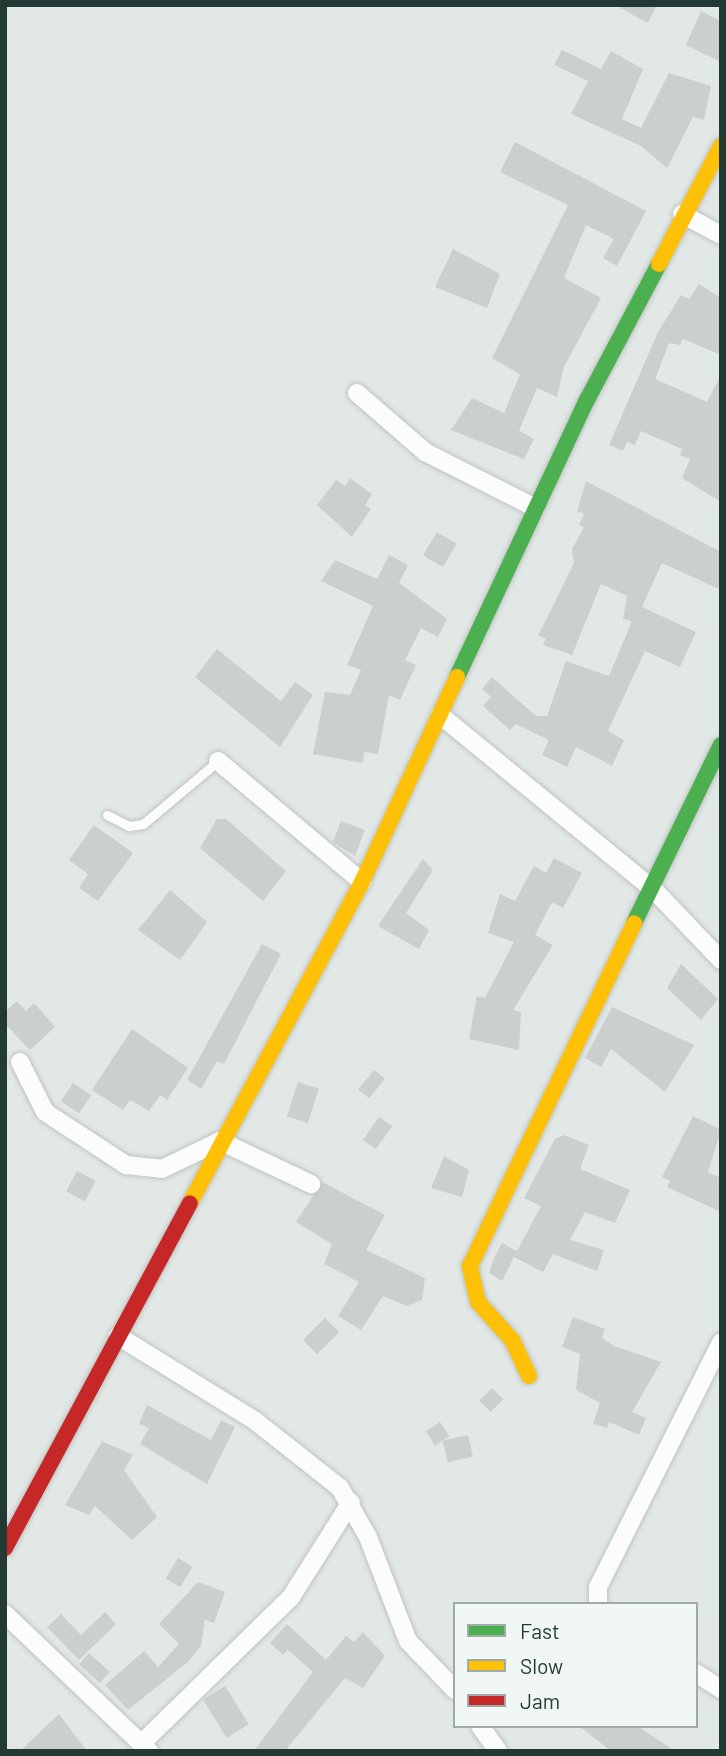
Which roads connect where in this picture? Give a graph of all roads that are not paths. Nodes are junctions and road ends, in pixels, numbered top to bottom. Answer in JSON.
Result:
{"nodes":[{"id":1,"x":721,"y":146,"type":"edge"},
{"id":2,"x":682,"y":215,"type":"junction"},
{"id":3,"x":721,"y":235,"type":"edge"},
{"id":4,"x":358,"y":393,"type":"dead end"},
{"id":5,"x":536,"y":508,"type":"junction"},
{"id":6,"x":440,"y":715,"type":"junction"},
{"id":7,"x":721,"y":745,"type":"edge"},
{"id":8,"x":218,"y":761,"type":"joint"},
{"id":9,"x":107,"y":815,"type":"dead end"},
{"id":10,"x":362,"y":882,"type":"junction"},
{"id":11,"x":654,"y":890,"type":"junction"},
{"id":12,"x":721,"y":960,"type":"edge"},
{"id":13,"x":20,"y":1062,"type":"dead end"},
{"id":14,"x":220,"y":1141,"type":"junction"},
{"id":15,"x":311,"y":1184,"type":"dead end"},
{"id":16,"x":118,"y":1336,"type":"junction"},
{"id":17,"x":721,"y":1342,"type":"edge"},
{"id":18,"x":715,"y":1371,"type":"edge"},
{"id":19,"x":529,"y":1376,"type":"dead end"},
{"id":20,"x":351,"y":1502,"type":"junction"},
{"id":21,"x":5,"y":1509,"type":"edge"},
{"id":22,"x":23,"y":1518,"type":"junction"},
{"id":23,"x":5,"y":1548,"type":"edge"},
{"id":24,"x":598,"y":1602,"type":"edge"},
{"id":25,"x":5,"y":1614,"type":"edge"},
{"id":26,"x":698,"y":1674,"type":"edge"},
{"id":27,"x":453,"y":1688,"type":"edge"},
{"id":28,"x":721,"y":1689,"type":"edge"},
{"id":29,"x":481,"y":1728,"type":"edge"},
{"id":30,"x":146,"y":1747,"type":"edge"},
{"id":31,"x":498,"y":1751,"type":"edge"}],
"edges":[{"from":1,"to":2,"type":"street"},
{"from":2,"to":3,"type":"street"},
{"from":2,"to":5,"type":"street"},
{"from":4,"to":5,"type":"street"},
{"from":5,"to":6,"type":"street"},
{"from":6,"to":10,"type":"street"},
{"from":6,"to":11,"type":"street"},
{"from":7,"to":11,"type":"street"},
{"from":8,"to":9,"type":"lane"},
{"from":8,"to":10,"type":"street"},
{"from":10,"to":14,"type":"street"},
{"from":11,"to":12,"type":"street"},
{"from":11,"to":19,"type":"street"},
{"from":13,"to":14,"type":"street"},
{"from":14,"to":15,"type":"street"},
{"from":14,"to":16,"type":"street"},
{"from":16,"to":20,"type":"street"},
{"from":16,"to":22,"type":"street"},
{"from":17,"to":18,"type":"street"},
{"from":18,"to":24,"type":"street"},
{"from":20,"to":27,"type":"street"},
{"from":20,"to":30,"type":"street"},
{"from":21,"to":22,"type":"street"},
{"from":22,"to":23,"type":"street"},
{"from":25,"to":30,"type":"street"},
{"from":26,"to":28,"type":"street"},
{"from":29,"to":31,"type":"street"}]}
